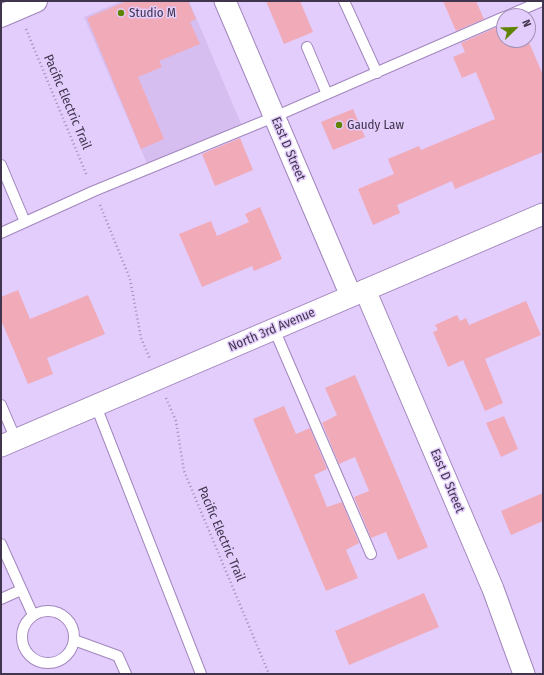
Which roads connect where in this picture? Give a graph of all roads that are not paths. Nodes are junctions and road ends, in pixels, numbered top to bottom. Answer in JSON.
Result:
{"nodes":[{"id":1,"x":36,"y":1,"type":"edge"},
{"id":2,"x":225,"y":1,"type":"edge"},
{"id":3,"x":344,"y":1,"type":"edge"},
{"id":4,"x":542,"y":1,"type":"edge"},
{"id":5,"x":526,"y":8,"type":"edge"},
{"id":6,"x":1,"y":16,"type":"edge"},
{"id":7,"x":496,"y":21,"type":"edge"},
{"id":8,"x":307,"y":47,"type":"dead end"},
{"id":9,"x":377,"y":73,"type":"junction"},
{"id":10,"x":327,"y":94,"type":"junction"},
{"id":11,"x":274,"y":117,"type":"junction"},
{"id":12,"x":1,"y":165,"type":"edge"},
{"id":13,"x":5,"y":184,"type":"edge"},
{"id":14,"x":543,"y":214,"type":"edge"},
{"id":15,"x":25,"y":222,"type":"junction"},
{"id":16,"x":1,"y":233,"type":"edge"},
{"id":17,"x":358,"y":293,"type":"junction"},
{"id":18,"x":274,"y":329,"type":"junction"},
{"id":19,"x":1,"y":405,"type":"edge"},
{"id":20,"x":96,"y":406,"type":"junction"},
{"id":21,"x":9,"y":443,"type":"edge"},
{"id":22,"x":1,"y":544,"type":"edge"},
{"id":23,"x":371,"y":554,"type":"dead end"},
{"id":24,"x":22,"y":590,"type":"junction"},
{"id":25,"x":1,"y":599,"type":"edge"},
{"id":26,"x":33,"y":615,"type":"junction"},
{"id":27,"x":74,"y":640,"type":"junction"},
{"id":28,"x":126,"y":674,"type":"edge"},
{"id":29,"x":201,"y":674,"type":"edge"},
{"id":30,"x":524,"y":674,"type":"edge"}],
"edges":[{"from":1,"to":6,"type":"street"},
{"from":2,"to":11,"type":"street","name":"East D Street"},
{"from":3,"to":9,"type":"lane"},
{"from":4,"to":5,"type":"lane"},
{"from":7,"to":9,"type":"lane"},
{"from":8,"to":10,"type":"lane"},
{"from":9,"to":10,"type":"lane"},
{"from":10,"to":11,"type":"lane"},
{"from":11,"to":15,"type":"lane"},
{"from":11,"to":17,"type":"street","name":"East D Street"},
{"from":12,"to":13,"type":"lane"},
{"from":13,"to":15,"type":"lane"},
{"from":14,"to":17,"type":"street","name":"North 3rd Avenue"},
{"from":15,"to":16,"type":"lane"},
{"from":17,"to":18,"type":"street","name":"North 3rd Avenue"},
{"from":17,"to":30,"type":"street","name":"East D Street"},
{"from":18,"to":20,"type":"street","name":"North 3rd Avenue"},
{"from":18,"to":23,"type":"lane"},
{"from":19,"to":21,"type":"lane"},
{"from":20,"to":21,"type":"street","name":"North 3rd Avenue"},
{"from":20,"to":29,"type":"lane"},
{"from":22,"to":24,"type":"lane"},
{"from":24,"to":25,"type":"lane"},
{"from":24,"to":26,"type":"lane"},
{"from":26,"to":27,"type":"lane"},
{"from":26,"to":27,"type":"lane"},
{"from":27,"to":28,"type":"lane"}]}
